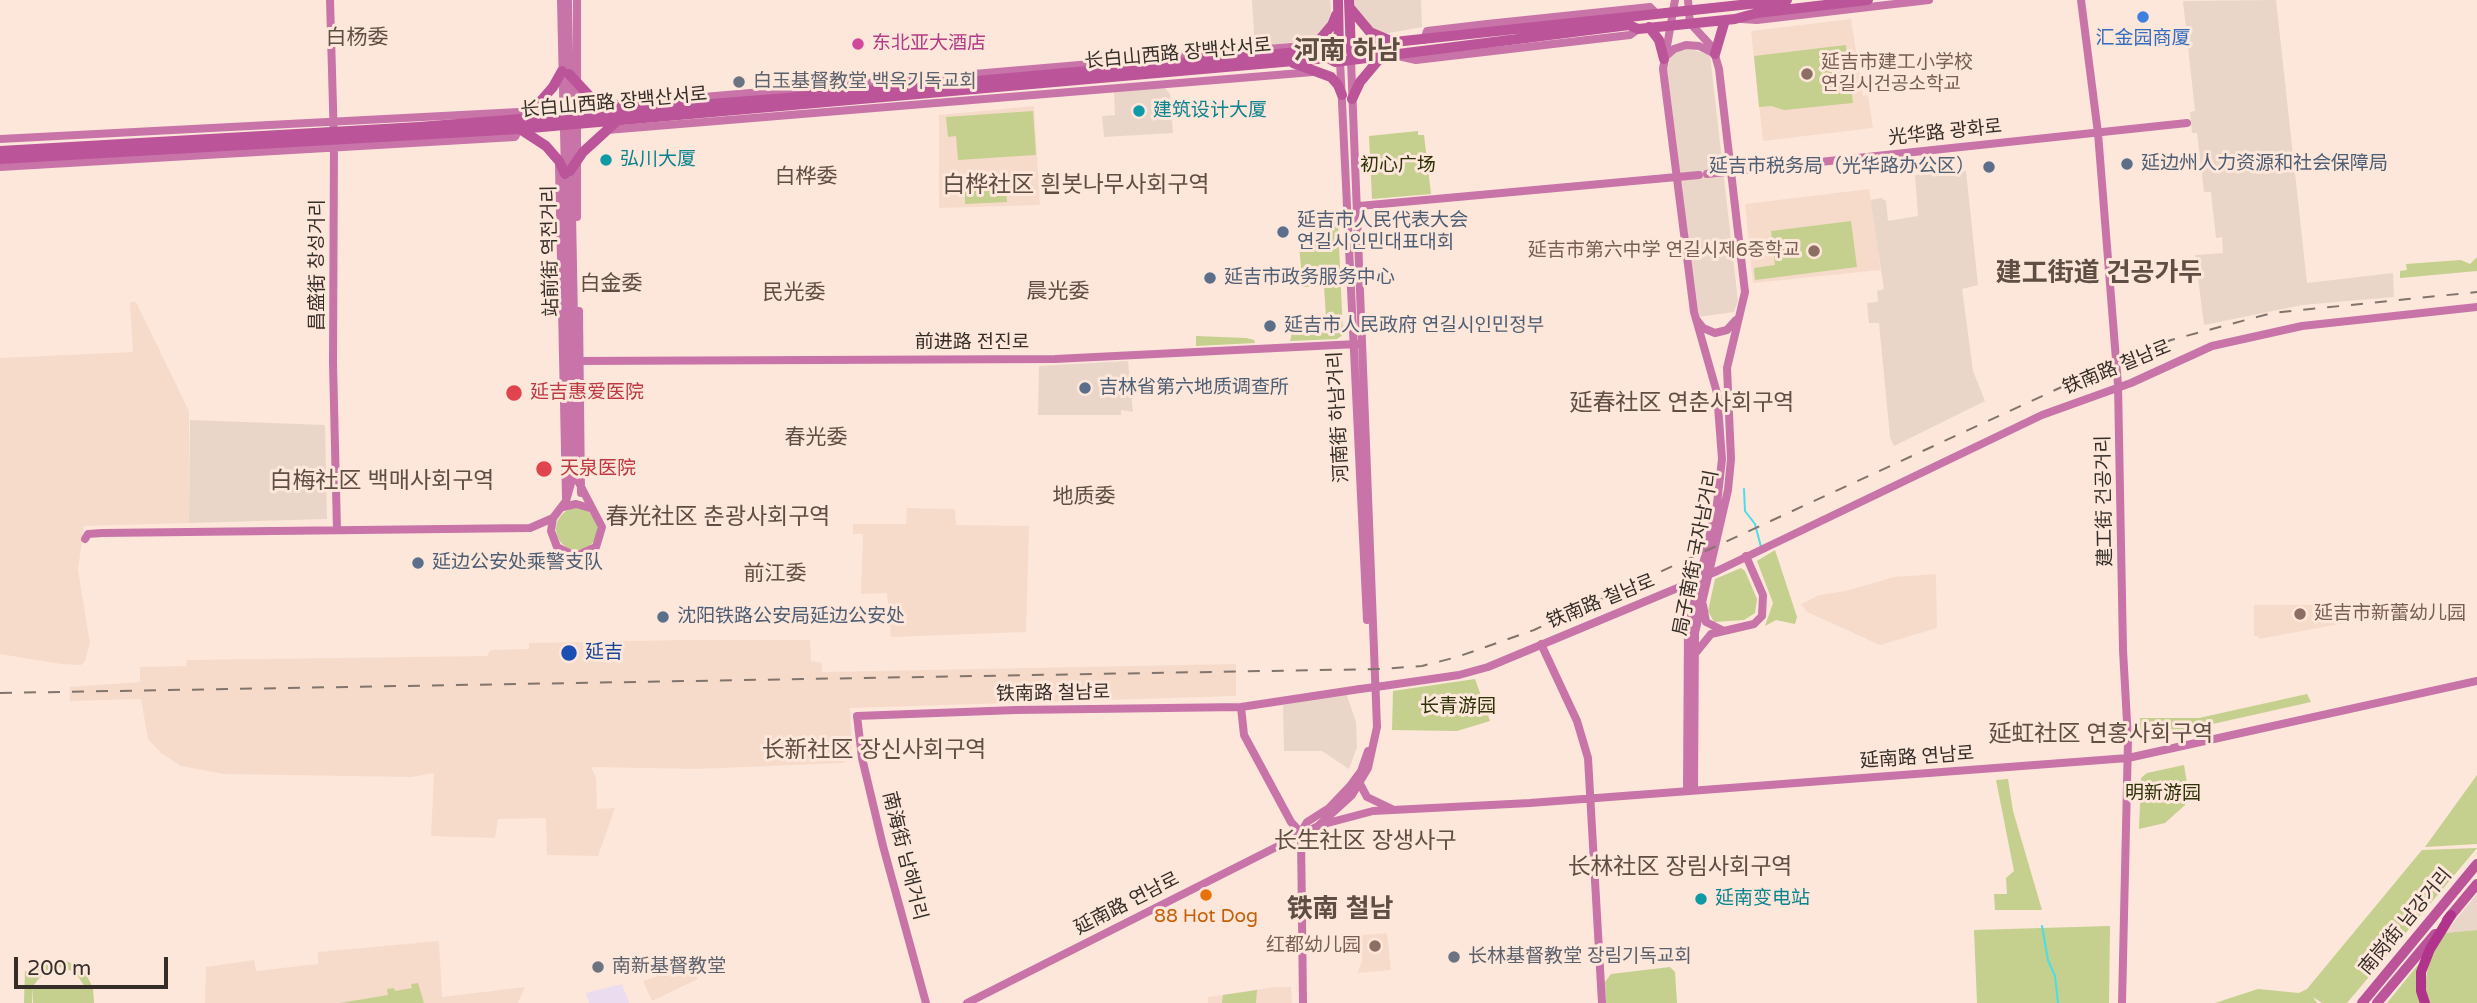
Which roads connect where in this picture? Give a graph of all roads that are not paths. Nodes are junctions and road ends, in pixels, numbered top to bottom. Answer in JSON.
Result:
{"nodes":[{"id":1,"x":330,"y":0,"type":"edge"},
{"id":2,"x":559,"y":0,"type":"edge"},
{"id":3,"x":568,"y":0,"type":"edge"},
{"id":4,"x":577,"y":0,"type":"edge"},
{"id":5,"x":1338,"y":0,"type":"edge"},
{"id":6,"x":1675,"y":0,"type":"edge"},
{"id":7,"x":1787,"y":0,"type":"edge"},
{"id":8,"x":1868,"y":0,"type":"edge"},
{"id":9,"x":1929,"y":0,"type":"edge"},
{"id":10,"x":2081,"y":0,"type":"edge"},
{"id":11,"x":1350,"y":4,"type":"edge"},
{"id":12,"x":1688,"y":5,"type":"edge"},
{"id":13,"x":1674,"y":13,"type":"junction"},
{"id":14,"x":1730,"y":19,"type":"junction"},
{"id":15,"x":1690,"y":23,"type":"junction"},
{"id":16,"x":1671,"y":25,"type":"junction"},
{"id":17,"x":1643,"y":28,"type":"junction"},
{"id":18,"x":1400,"y":42,"type":"junction"},
{"id":19,"x":1351,"y":47,"type":"junction"},
{"id":20,"x":1339,"y":48,"type":"junction"},
{"id":21,"x":1310,"y":51,"type":"junction"},
{"id":22,"x":1715,"y":54,"type":"junction"},
{"id":23,"x":1381,"y":57,"type":"junction"},
{"id":24,"x":1664,"y":59,"type":"junction"},
{"id":25,"x":1351,"y":60,"type":"junction"},
{"id":26,"x":1288,"y":61,"type":"junction"},
{"id":27,"x":1340,"y":61,"type":"junction"},
{"id":28,"x":1316,"y":71,"type":"junction"},
{"id":29,"x":568,"y":76,"type":"junction"},
{"id":30,"x":557,"y":82,"type":"junction"},
{"id":31,"x":787,"y":94,"type":"junction"},
{"id":32,"x":1347,"y":97,"type":"junction"},
{"id":33,"x":620,"y":104,"type":"junction"},
{"id":34,"x":635,"y":109,"type":"junction"},
{"id":35,"x":567,"y":120,"type":"junction"},
{"id":36,"x":2187,"y":124,"type":"dead end"},
{"id":37,"x":602,"y":126,"type":"junction"},
{"id":38,"x":520,"y":128,"type":"junction"},
{"id":39,"x":2098,"y":133,"type":"junction"},
{"id":40,"x":334,"y":136,"type":"junction"},
{"id":41,"x":0,"y":139,"type":"edge"},
{"id":42,"x":0,"y":150,"type":"edge"},
{"id":43,"x":0,"y":159,"type":"edge"},
{"id":44,"x":559,"y":161,"type":"junction"},
{"id":45,"x":576,"y":162,"type":"junction"},
{"id":46,"x":0,"y":167,"type":"edge"},
{"id":47,"x":1733,"y":171,"type":"junction"},
{"id":48,"x":568,"y":173,"type":"junction"},
{"id":49,"x":1678,"y":177,"type":"junction"},
{"id":50,"x":577,"y":187,"type":"junction"},
{"id":51,"x":1359,"y":206,"type":"junction"},
{"id":52,"x":2477,"y":307,"type":"edge"},
{"id":53,"x":1695,"y":316,"type":"junction"},
{"id":54,"x":1740,"y":316,"type":"junction"},
{"id":55,"x":1364,"y":343,"type":"junction"},
{"id":56,"x":1353,"y":344,"type":"junction"},
{"id":57,"x":578,"y":361,"type":"junction"},
{"id":58,"x":2118,"y":385,"type":"junction"},
{"id":59,"x":1362,"y":429,"type":"junction"},
{"id":60,"x":565,"y":504,"type":"junction"},
{"id":61,"x":590,"y":508,"type":"junction"},
{"id":62,"x":553,"y":518,"type":"junction"},
{"id":63,"x":530,"y":528,"type":"junction"},
{"id":64,"x":337,"y":530,"type":"junction"},
{"id":65,"x":85,"y":538,"type":"dead end"},
{"id":66,"x":552,"y":539,"type":"junction"},
{"id":67,"x":1750,"y":554,"type":"junction"},
{"id":68,"x":1702,"y":599,"type":"junction"},
{"id":69,"x":1722,"y":630,"type":"junction"},
{"id":70,"x":1541,"y":644,"type":"junction"},
{"id":71,"x":1694,"y":655,"type":"junction"},
{"id":72,"x":2477,"y":681,"type":"edge"},
{"id":73,"x":1241,"y":707,"type":"junction"},
{"id":74,"x":857,"y":716,"type":"joint"},
{"id":75,"x":2128,"y":758,"type":"junction"},
{"id":76,"x":1360,"y":784,"type":"junction"},
{"id":77,"x":1350,"y":786,"type":"joint"},
{"id":78,"x":1690,"y":790,"type":"junction"},
{"id":79,"x":1591,"y":797,"type":"junction"},
{"id":80,"x":1393,"y":810,"type":"junction"},
{"id":81,"x":1318,"y":826,"type":"junction"},
{"id":82,"x":1301,"y":833,"type":"junction"},
{"id":83,"x":2477,"y":864,"type":"edge"},
{"id":84,"x":2477,"y":884,"type":"edge"},
{"id":85,"x":2451,"y":915,"type":"junction"},
{"id":86,"x":926,"y":1003,"type":"edge"},
{"id":87,"x":967,"y":1003,"type":"edge"},
{"id":88,"x":1303,"y":1003,"type":"edge"},
{"id":89,"x":1602,"y":1003,"type":"edge"},
{"id":90,"x":2122,"y":1003,"type":"edge"},
{"id":91,"x":2362,"y":1003,"type":"edge"},
{"id":92,"x":2377,"y":1003,"type":"edge"},
{"id":93,"x":2425,"y":1003,"type":"edge"}],
"edges":[{"from":1,"to":40,"type":"street","name":"昌盛街 창성거리"},
{"from":2,"to":29,"type":"street","name":"站前街 역전거리"},
{"from":2,"to":30,"type":"street","name":"站前街 역전거리"},
{"from":3,"to":29,"type":"street","name":"站前街 역전거리"},
{"from":4,"to":29,"type":"street","name":"站前街 역전거리"},
{"from":5,"to":20,"type":"main road","name":"河南街 하남거리"},
{"from":5,"to":21,"type":"main road"},
{"from":6,"to":13,"type":"street","name":"局子南街 국자남거리"},
{"from":7,"to":12,"type":"main road","name":"长白山西路 장백산서로"},
{"from":8,"to":14,"type":"main road","name":"长白山西路 장백산서로"},
{"from":9,"to":14,"type":"street","name":"长白山西路 장백산서로"},
{"from":10,"to":39,"type":"street","name":"建工街 건공거리"},
{"from":11,"to":18,"type":"main road"},
{"from":11,"to":19,"type":"main road","name":"河南街 하남거리"},
{"from":12,"to":13,"type":"main road","name":"长白山西路 장백산서로"},
{"from":12,"to":15,"type":"street"},
{"from":13,"to":16,"type":"street","name":"局子南街 국자남거리"},
{"from":13,"to":18,"type":"main road","name":"长白山西路 장백산서로"},
{"from":14,"to":15,"type":"main road","name":"长白山西路 장백산서로"},
{"from":14,"to":22,"type":"main road"},
{"from":15,"to":16,"type":"main road","name":"长白山西路 장백산서로"},
{"from":15,"to":22,"type":"street"},
{"from":16,"to":17,"type":"main road","name":"长白山西路 장백산서로"},
{"from":16,"to":24,"type":"street","name":"局子南街 국자남거리"},
{"from":17,"to":23,"type":"main road","name":"长白山西路 장백산서로"},
{"from":17,"to":24,"type":"main road"},
{"from":18,"to":19,"type":"main road","name":"长白山西路 장백산서로"},
{"from":19,"to":20,"type":"main road","name":"长白山西路 장백산서로"},
{"from":19,"to":25,"type":"main road","name":"河南街 하남거리"},
{"from":20,"to":21,"type":"main road","name":"长白山西路 장백산서로"},
{"from":20,"to":27,"type":"main road","name":"河南街 하남거리"},
{"from":21,"to":31,"type":"main road","name":"长白山西路 장백산서로"},
{"from":22,"to":24,"type":"street"},
{"from":22,"to":47,"type":"street","name":"局子南街 국자남거리"},
{"from":23,"to":25,"type":"main road","name":"长白山西路 장백산서로"},
{"from":23,"to":32,"type":"main road"},
{"from":24,"to":49,"type":"street","name":"局子南街 국자남거리"},
{"from":25,"to":27,"type":"main road","name":"长白山西路 장백산서로"},
{"from":25,"to":32,"type":"street","name":"河南街 하남거리"},
{"from":26,"to":27,"type":"main road","name":"长白山西路 장백산서로"},
{"from":26,"to":28,"type":"main road"},
{"from":26,"to":37,"type":"main road","name":"长白山西路 장백산서로"},
{"from":27,"to":32,"type":"street","name":"河南街 하남거리"},
{"from":28,"to":32,"type":"main road"},
{"from":28,"to":37,"type":"street"},
{"from":29,"to":30,"type":"main road"},
{"from":29,"to":33,"type":"main road"},
{"from":29,"to":35,"type":"street","name":"站前街 역전거리"},
{"from":29,"to":35,"type":"street","name":"站前街 역전거리"},
{"from":30,"to":35,"type":"street","name":"站前街 역전거리"},
{"from":30,"to":38,"type":"main road"},
{"from":31,"to":33,"type":"street"},
{"from":31,"to":34,"type":"main road","name":"长白山西路 장백산서로"},
{"from":32,"to":51,"type":"street","name":"河南街 하남거리"},
{"from":32,"to":56,"type":"street","name":"河南街 하남거리"},
{"from":33,"to":34,"type":"main road"},
{"from":34,"to":35,"type":"main road","name":"长白山西路 장백산서로"},
{"from":35,"to":37,"type":"main road","name":"长白山西路 장백산서로"},
{"from":35,"to":38,"type":"main road","name":"长白山西路 장백산서로"},
{"from":35,"to":44,"type":"street","name":"站前街 역전거리"},
{"from":35,"to":45,"type":"street","name":"站前街 역전거리"},
{"from":35,"to":48,"type":"street","name":"站前街 역전거리"},
{"from":36,"to":39,"type":"street","name":"光华路 광화로"},
{"from":37,"to":45,"type":"main road"},
{"from":38,"to":40,"type":"main road","name":"长白山西路 장백산서로"},
{"from":38,"to":40,"type":"street","name":"长白山西路 장백산서로"},
{"from":38,"to":44,"type":"main road"},
{"from":39,"to":47,"type":"street","name":"光华路 광화로"},
{"from":39,"to":58,"type":"street","name":"建工街 건공거리"},
{"from":40,"to":41,"type":"street","name":"长白山西路 장백산서로"},
{"from":40,"to":42,"type":"main road","name":"长白山西路 장백산서로"},
{"from":40,"to":43,"type":"main road","name":"长白山西路 장백산서로"},
{"from":40,"to":46,"type":"street","name":"长白山西路 장백산서로"},
{"from":40,"to":64,"type":"street","name":"昌盛街 창성거리"},
{"from":44,"to":48,"type":"main road"},
{"from":44,"to":60,"type":"street","name":"站前街 역전거리"},
{"from":45,"to":48,"type":"main road"},
{"from":45,"to":50,"type":"street","name":"站前街 역전거리"},
{"from":47,"to":49,"type":"street","name":"光华路 광화로"},
{"from":47,"to":54,"type":"street","name":"局子南街 국자남거리"},
{"from":48,"to":50,"type":"street"},
{"from":48,"to":57,"type":"street","name":"站前街 역전거리"},
{"from":48,"to":60,"type":"street","name":"站前街 역전거리"},
{"from":49,"to":51,"type":"street","name":"光华路 광화로"},
{"from":49,"to":53,"type":"street","name":"局子南街 국자남거리"},
{"from":50,"to":57,"type":"street","name":"站前街 역전거리"},
{"from":51,"to":55,"type":"street","name":"河南街 하남거리"},
{"from":52,"to":58,"type":"street","name":"铁南路 철남로"},
{"from":53,"to":54,"type":"street"},
{"from":53,"to":78,"type":"street","name":"局子南街 국자남거리"},
{"from":54,"to":68,"type":"street","name":"局子南街 국자남거리"},
{"from":55,"to":56,"type":"street","name":"前进路 전진로"},
{"from":55,"to":59,"type":"street","name":"河南街 하남거리"},
{"from":56,"to":57,"type":"street","name":"前进路 전진로"},
{"from":56,"to":59,"type":"street","name":"河南街 하남거리"},
{"from":57,"to":61,"type":"street","name":"站前街 역전거리"},
{"from":58,"to":67,"type":"street","name":"铁南路 철남로"},
{"from":58,"to":75,"type":"street","name":"建工街 건공거리"},
{"from":59,"to":76,"type":"street","name":"河南街 하남거리"},
{"from":59,"to":77,"type":"street","name":"河南街 하남거리"},
{"from":60,"to":61,"type":"street"},
{"from":60,"to":62,"type":"street"},
{"from":61,"to":66,"type":"street","name":"站前街 역전거리"},
{"from":62,"to":63,"type":"street"},
{"from":62,"to":66,"type":"street"},
{"from":63,"to":64,"type":"street"},
{"from":63,"to":66,"type":"street"},
{"from":64,"to":65,"type":"street"},
{"from":67,"to":69,"type":"street"},
{"from":67,"to":70,"type":"street","name":"铁南路 철남로","bridge":true},
{"from":68,"to":69,"type":"street"},
{"from":68,"to":71,"type":"street","name":"局子南街 국자남거리"},
{"from":69,"to":71,"type":"street"},
{"from":70,"to":73,"type":"street","name":"铁南路 철남로","bridge":true},
{"from":70,"to":79,"type":"street"},
{"from":71,"to":78,"type":"street","name":"局子南街 국자남거리"},
{"from":72,"to":75,"type":"street","name":"延南路 연남로"},
{"from":73,"to":74,"type":"street","name":"铁南路 철남로"},
{"from":73,"to":82,"type":"street"},
{"from":74,"to":86,"type":"street","name":"南海街 남해거리"},
{"from":75,"to":78,"type":"street","name":"延南路 연남로"},
{"from":75,"to":90,"type":"street","name":"建工街 건공거리"},
{"from":76,"to":80,"type":"street"},
{"from":76,"to":81,"type":"street","name":"延南路 연남로"},
{"from":77,"to":82,"type":"street","name":"延南路 연남로"},
{"from":78,"to":79,"type":"street","name":"延南路 연남로"},
{"from":79,"to":80,"type":"street","name":"延南路 연남로"},
{"from":79,"to":89,"type":"street"},
{"from":80,"to":81,"type":"street","name":"延南路 연남로"},
{"from":81,"to":82,"type":"street","name":"延南路 연남로"},
{"from":82,"to":87,"type":"street","name":"延南路 연남로"},
{"from":82,"to":88,"type":"street"},
{"from":83,"to":91,"type":"main road","name":"南岗街 남강거리"},
{"from":84,"to":85,"type":"main road","name":"南岗街 남강거리"},
{"from":85,"to":92,"type":"main road","name":"南岗街 남강거리"},
{"from":85,"to":93,"type":"highway"}]}
